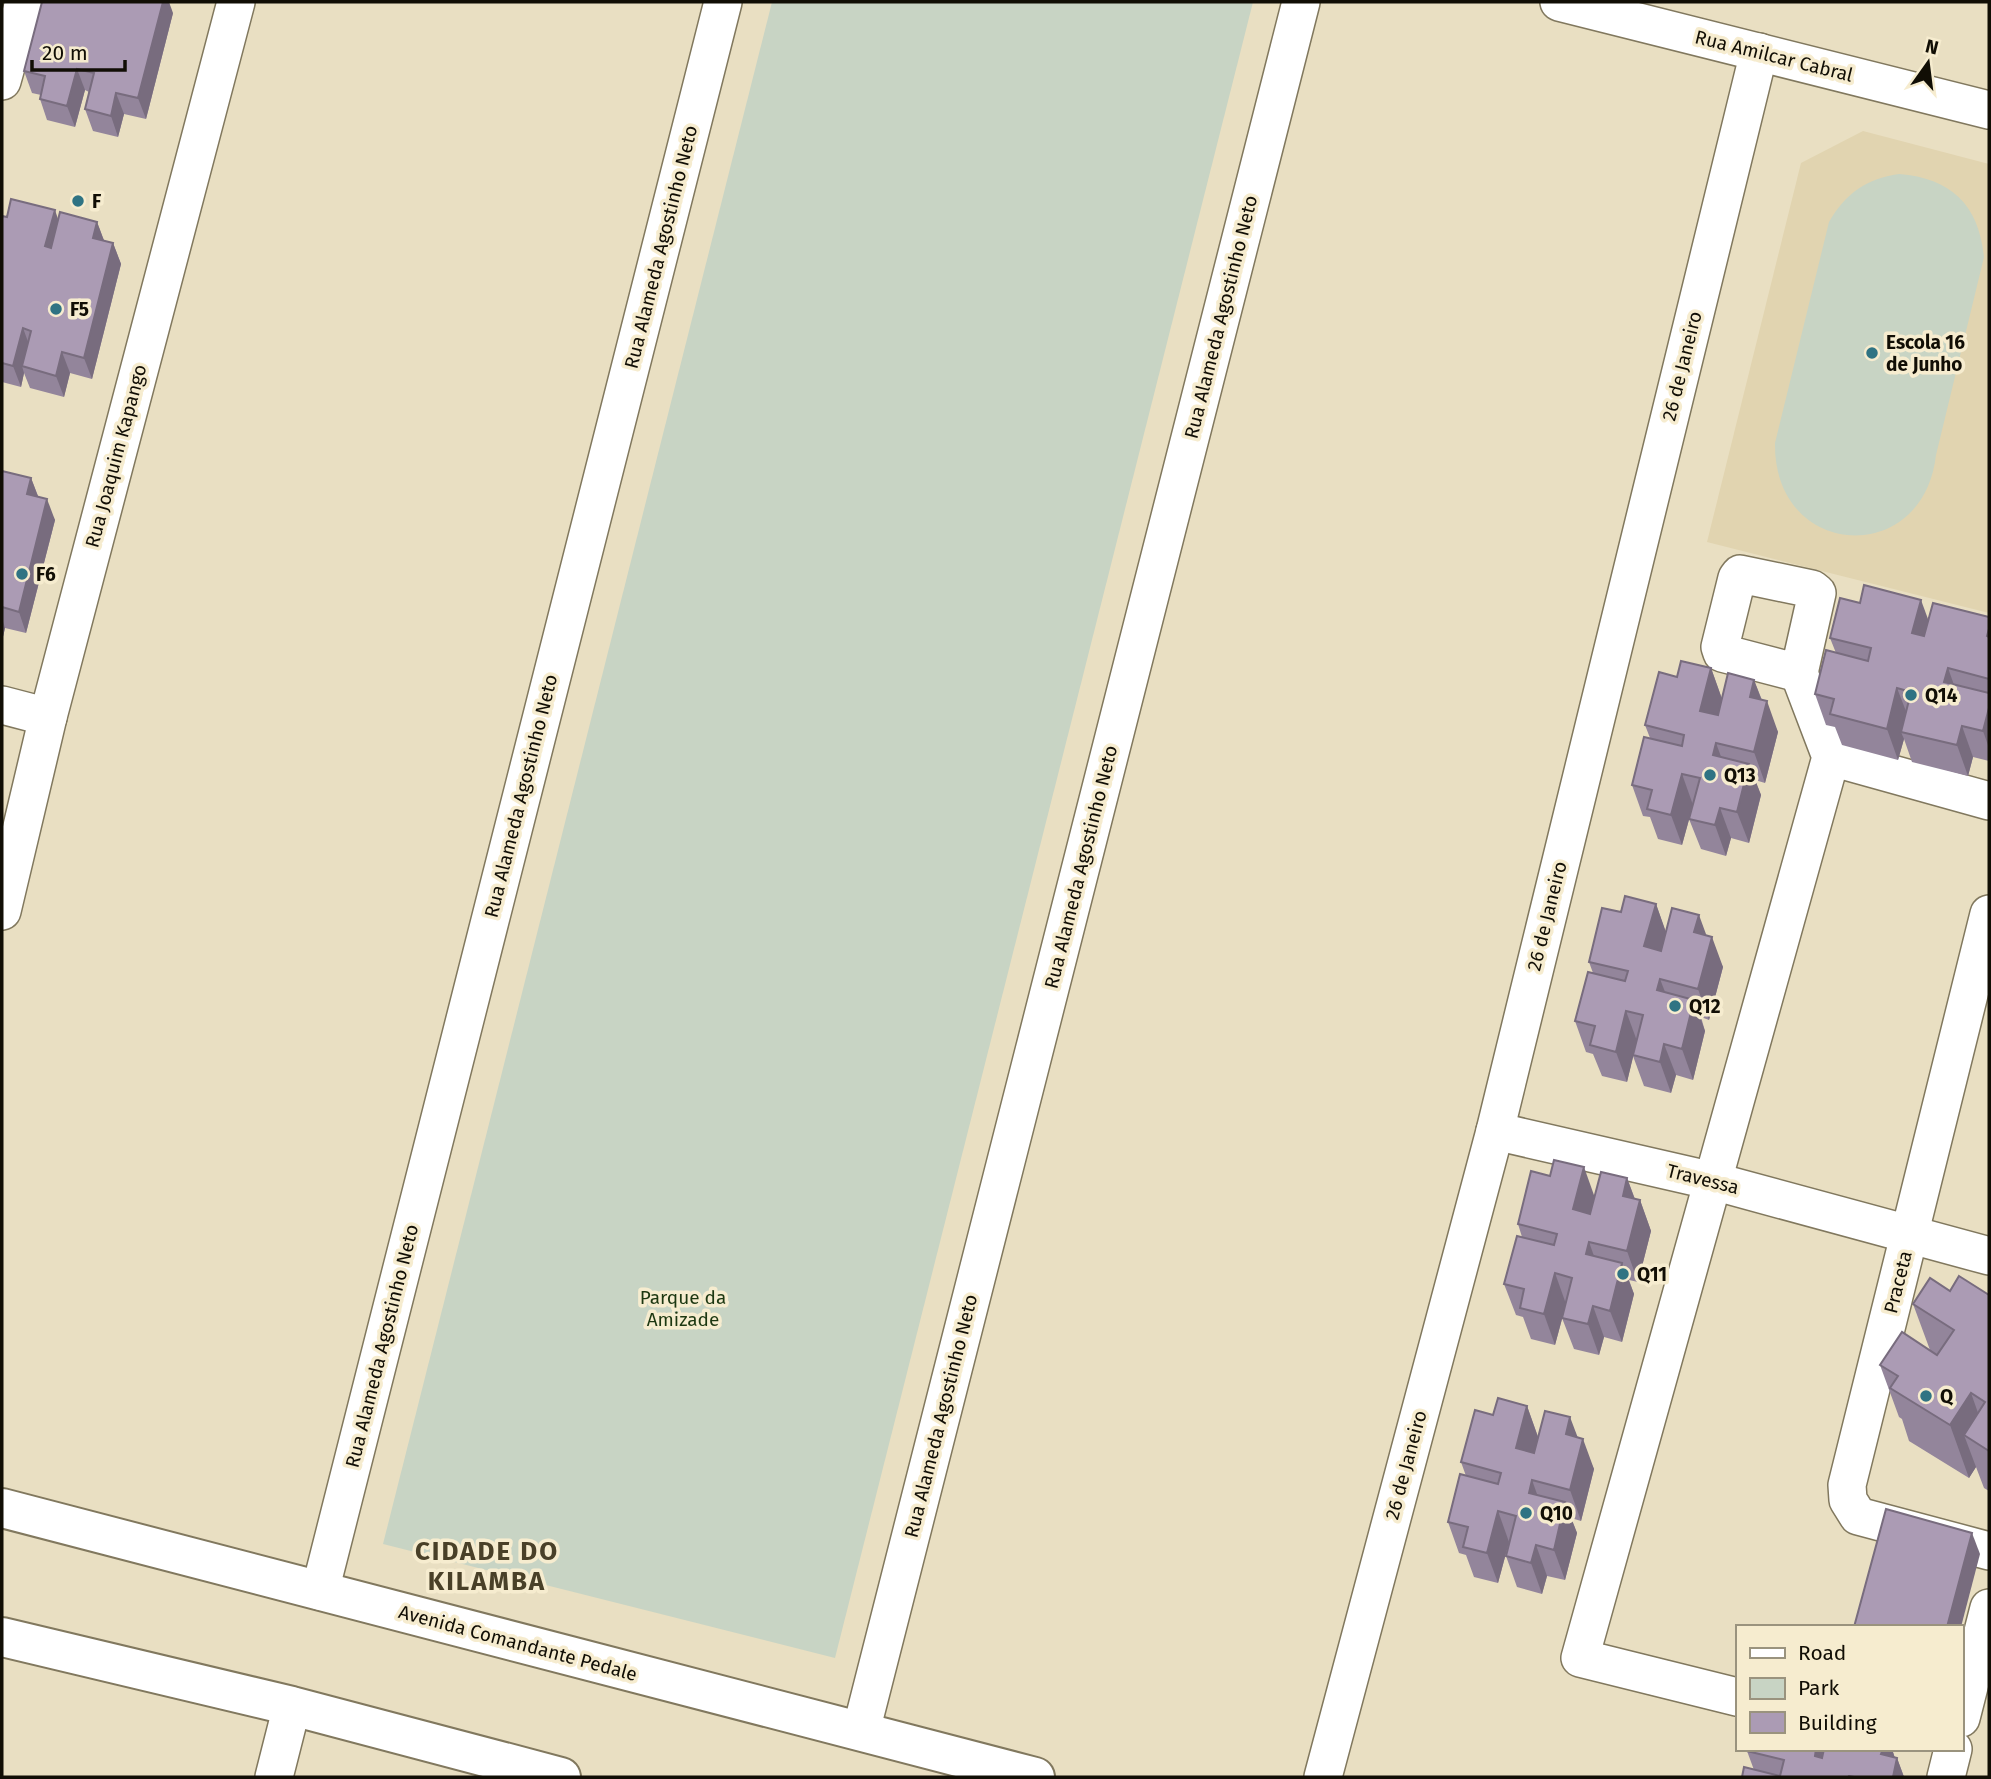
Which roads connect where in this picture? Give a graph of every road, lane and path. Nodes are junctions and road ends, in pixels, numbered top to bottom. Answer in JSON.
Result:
{"nodes":[{"id":1,"x":24,"y":2,"type":"edge"},
{"id":2,"x":236,"y":2,"type":"edge"},
{"id":3,"x":723,"y":2,"type":"edge"},
{"id":4,"x":1301,"y":2,"type":"edge"},
{"id":5,"x":1559,"y":2,"type":"edge"},
{"id":6,"x":1759,"y":52,"type":"junction"},
{"id":7,"x":2,"y":81,"type":"edge"},
{"id":8,"x":1989,"y":110,"type":"edge"},
{"id":9,"x":1799,"y":673,"type":"dead end"},
{"id":10,"x":2,"y":705,"type":"edge"},
{"id":11,"x":48,"y":717,"type":"junction"},
{"id":12,"x":1831,"y":757,"type":"junction"},
{"id":13,"x":1989,"y":801,"type":"edge"},
{"id":14,"x":2,"y":911,"type":"edge"},
{"id":15,"x":1989,"y":914,"type":"edge"},
{"id":16,"x":1494,"y":1131,"type":"junction"},
{"id":17,"x":1713,"y":1181,"type":"junction"},
{"id":18,"x":1909,"y":1234,"type":"junction"},
{"id":19,"x":1989,"y":1256,"type":"edge"},
{"id":20,"x":2,"y":1508,"type":"edge"},
{"id":21,"x":1989,"y":1551,"type":"edge"},
{"id":22,"x":320,"y":1591,"type":"junction"},
{"id":23,"x":1989,"y":1608,"type":"edge"},
{"id":24,"x":2,"y":1637,"type":"edge"},
{"id":25,"x":1736,"y":1697,"type":"edge"},
{"id":26,"x":292,"y":1706,"type":"junction"},
{"id":27,"x":1963,"y":1710,"type":"edge"},
{"id":28,"x":861,"y":1731,"type":"junction"},
{"id":29,"x":274,"y":1777,"type":"edge"},
{"id":30,"x":561,"y":1777,"type":"edge"},
{"id":31,"x":1035,"y":1777,"type":"edge"},
{"id":32,"x":1323,"y":1777,"type":"edge"}],
"edges":[{"from":1,"to":7,"type":"street"},
{"from":2,"to":11,"type":"street","name":"Rua Joaquim Kapango"},
{"from":3,"to":22,"type":"street","name":"Rua Alameda Agostinho Neto"},
{"from":4,"to":28,"type":"street","name":"Rua Alameda Agostinho Neto"},
{"from":5,"to":6,"type":"street","name":"Rua Amilcar Cabral"},
{"from":6,"to":8,"type":"street","name":"Rua Amilcar Cabral"},
{"from":6,"to":16,"type":"street","name":"26 de Janeiro"},
{"from":9,"to":12,"type":"street"},
{"from":10,"to":11,"type":"street"},
{"from":11,"to":14,"type":"street","name":"Rua Joaquim Kapango"},
{"from":12,"to":13,"type":"street"},
{"from":12,"to":17,"type":"street"},
{"from":15,"to":18,"type":"street","name":"Praceta"},
{"from":16,"to":17,"type":"street","name":"Travessa"},
{"from":16,"to":32,"type":"street","name":"26 de Janeiro"},
{"from":17,"to":18,"type":"street","name":"Travessa"},
{"from":17,"to":25,"type":"street"},
{"from":18,"to":19,"type":"street","name":"Travessa"},
{"from":18,"to":21,"type":"street","name":"Praceta"},
{"from":20,"to":22,"type":"street","name":"Avenida Comandante Pedale"},
{"from":22,"to":28,"type":"street","name":"Avenida Comandante Pedale"},
{"from":23,"to":27,"type":"street"},
{"from":24,"to":26,"type":"street"},
{"from":26,"to":29,"type":"street"},
{"from":26,"to":30,"type":"street"},
{"from":28,"to":31,"type":"street","name":"Avenida Comandante Pedale"}]}
